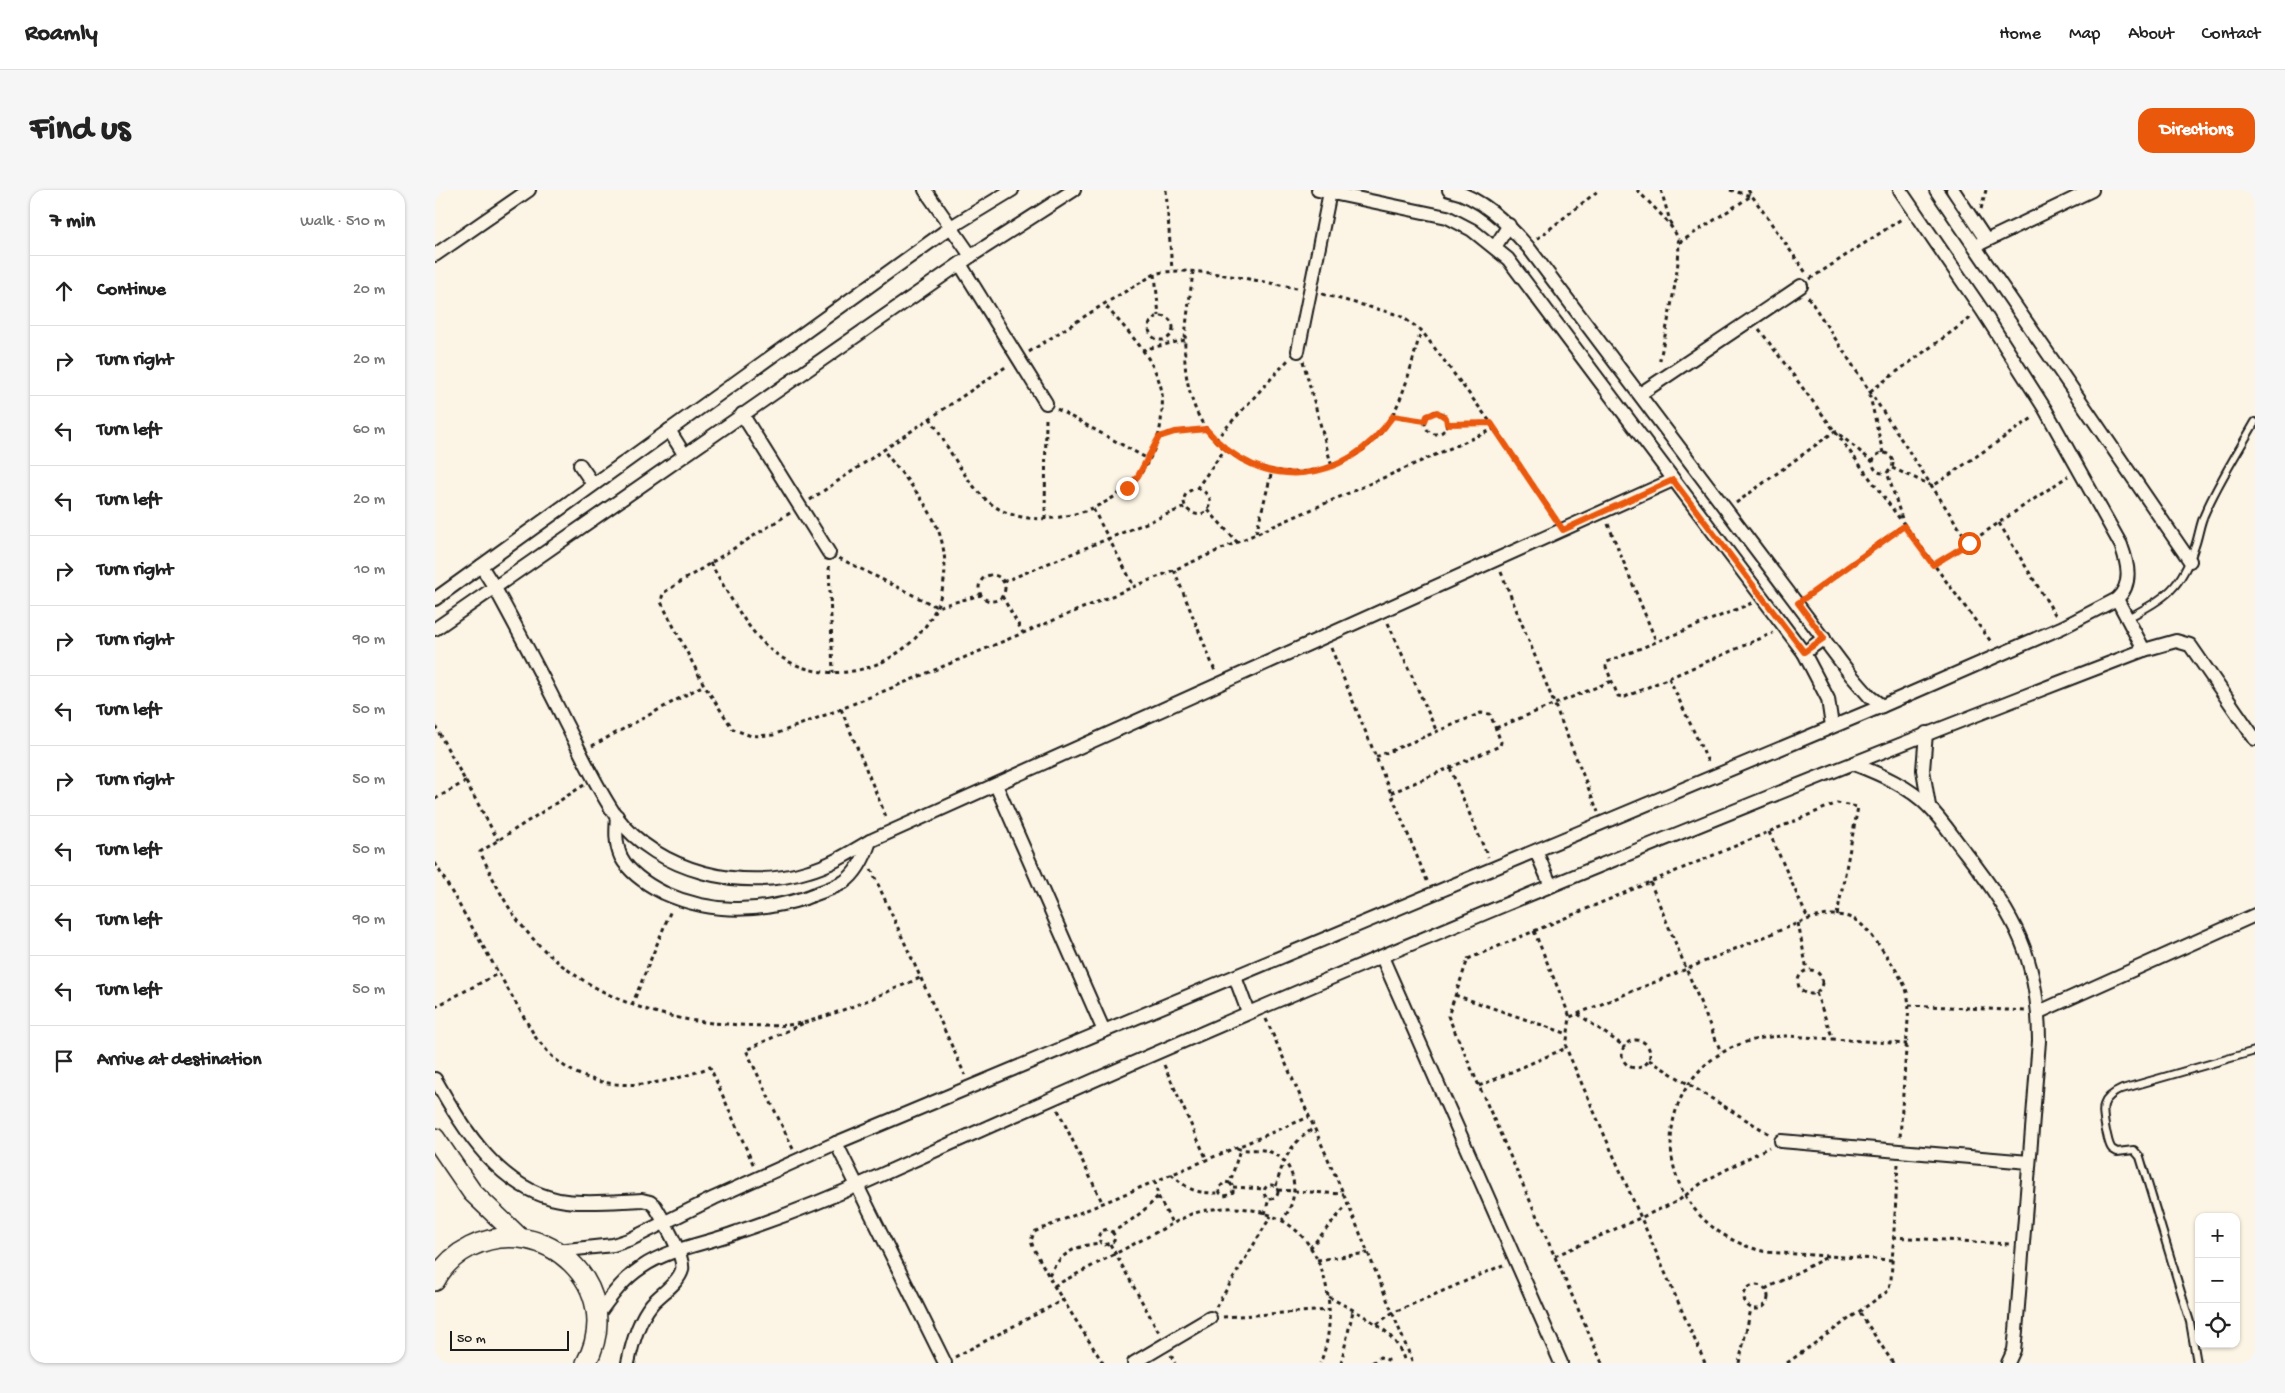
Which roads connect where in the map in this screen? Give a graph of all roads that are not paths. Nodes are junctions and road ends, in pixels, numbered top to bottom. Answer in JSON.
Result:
{"nodes":[{"id":1,"x":529,"y":190,"type":"edge"},
{"id":2,"x":925,"y":190,"type":"edge"},
{"id":3,"x":1013,"y":190,"type":"edge"},
{"id":4,"x":1074,"y":190,"type":"edge"},
{"id":5,"x":1451,"y":190,"type":"edge"},
{"id":6,"x":1900,"y":190,"type":"edge"},
{"id":7,"x":1936,"y":190,"type":"edge"},
{"id":8,"x":1953,"y":190,"type":"edge"},
{"id":9,"x":2092,"y":190,"type":"edge"},
{"id":10,"x":1324,"y":191,"type":"edge"},
{"id":11,"x":1509,"y":225,"type":"junction"},
{"id":12,"x":951,"y":227,"type":"junction"},
{"id":13,"x":1981,"y":243,"type":"junction"},
{"id":14,"x":1495,"y":247,"type":"junction"},
{"id":15,"x":435,"y":255,"type":"edge"},
{"id":16,"x":971,"y":256,"type":"junction"},
{"id":17,"x":960,"y":264,"type":"junction"},
{"id":18,"x":1806,"y":283,"type":"road end"},
{"id":19,"x":1299,"y":349,"type":"road end"},
{"id":20,"x":1640,"y":394,"type":"junction"},
{"id":21,"x":1046,"y":403,"type":"road end"},
{"id":22,"x":742,"y":414,"type":"junction"},
{"id":23,"x":2255,"y":422,"type":"edge"},
{"id":24,"x":669,"y":430,"type":"junction"},
{"id":25,"x":684,"y":454,"type":"junction"},
{"id":26,"x":580,"y":465,"type":"dead end"},
{"id":27,"x":1673,"y":480,"type":"junction"},
{"id":28,"x":593,"y":484,"type":"junction"},
{"id":29,"x":829,"y":553,"type":"road end"},
{"id":30,"x":2189,"y":561,"type":"junction"},
{"id":31,"x":481,"y":566,"type":"junction"},
{"id":32,"x":495,"y":588,"type":"junction"},
{"id":33,"x":435,"y":599,"type":"edge"},
{"id":34,"x":2117,"y":599,"type":"junction"},
{"id":35,"x":2127,"y":618,"type":"junction"},
{"id":36,"x":435,"y":629,"type":"edge"},
{"id":37,"x":1824,"y":638,"type":"junction"},
{"id":38,"x":2144,"y":650,"type":"junction"},
{"id":39,"x":1804,"y":652,"type":"junction"},
{"id":40,"x":1882,"y":706,"type":"junction"},
{"id":41,"x":1832,"y":726,"type":"junction"},
{"id":42,"x":1926,"y":733,"type":"junction"},
{"id":43,"x":2255,"y":739,"type":"edge"},
{"id":44,"x":1854,"y":764,"type":"junction"},
{"id":45,"x":996,"y":785,"type":"junction"},
{"id":46,"x":1929,"y":806,"type":"junction"},
{"id":47,"x":617,"y":816,"type":"junction"},
{"id":48,"x":870,"y":841,"type":"junction"},
{"id":49,"x":1536,"y":851,"type":"junction"},
{"id":50,"x":1551,"y":886,"type":"junction"},
{"id":51,"x":2255,"y":915,"type":"edge"},
{"id":52,"x":1382,"y":957,"type":"junction"},
{"id":53,"x":1235,"y":977,"type":"junction"},
{"id":54,"x":1248,"y":1012,"type":"junction"},
{"id":55,"x":2039,"y":1012,"type":"junction"},
{"id":56,"x":1104,"y":1031,"type":"junction"},
{"id":57,"x":2255,"y":1051,"type":"edge"},
{"id":58,"x":435,"y":1078,"type":"edge"},
{"id":59,"x":435,"y":1138,"type":"edge"},
{"id":60,"x":1781,"y":1140,"type":"road end"},
{"id":61,"x":836,"y":1143,"type":"junction"},
{"id":62,"x":2029,"y":1162,"type":"junction"},
{"id":63,"x":856,"y":1186,"type":"junction"},
{"id":64,"x":665,"y":1224,"type":"junction"},
{"id":65,"x":519,"y":1237,"type":"junction"},
{"id":66,"x":678,"y":1250,"type":"junction"},
{"id":67,"x":557,"y":1251,"type":"junction"},
{"id":68,"x":435,"y":1281,"type":"edge"},
{"id":69,"x":596,"y":1317,"type":"junction"},
{"id":70,"x":1210,"y":1318,"type":"road end"},
{"id":71,"x":588,"y":1361,"type":"edge"},
{"id":72,"x":628,"y":1363,"type":"edge"},
{"id":73,"x":945,"y":1363,"type":"edge"},
{"id":74,"x":1134,"y":1363,"type":"edge"},
{"id":75,"x":1561,"y":1363,"type":"edge"},
{"id":76,"x":2008,"y":1363,"type":"edge"},
{"id":77,"x":2197,"y":1363,"type":"edge"}],
"edges":[{"from":1,"to":15,"type":"street"},
{"from":2,"to":12,"type":"street"},
{"from":3,"to":12,"type":"street"},
{"from":4,"to":16,"type":"street"},
{"from":5,"to":11,"type":"street"},
{"from":6,"to":34,"type":"street"},
{"from":7,"to":13,"type":"street"},
{"from":8,"to":13,"type":"street"},
{"from":9,"to":13,"type":"street"},
{"from":10,"to":14,"type":"street"},
{"from":10,"to":19,"type":"street"},
{"from":11,"to":14,"type":"street"},
{"from":11,"to":20,"type":"street"},
{"from":12,"to":16,"type":"street"},
{"from":12,"to":24,"type":"street"},
{"from":13,"to":30,"type":"street"},
{"from":14,"to":27,"type":"street"},
{"from":16,"to":17,"type":"street"},
{"from":17,"to":21,"type":"street"},
{"from":17,"to":22,"type":"street"},
{"from":18,"to":20,"type":"street"},
{"from":20,"to":37,"type":"street"},
{"from":22,"to":25,"type":"street"},
{"from":22,"to":29,"type":"street"},
{"from":23,"to":30,"type":"lane"},
{"from":24,"to":25,"type":"street"},
{"from":24,"to":28,"type":"street"},
{"from":25,"to":32,"type":"street"},
{"from":26,"to":28,"type":"street"},
{"from":27,"to":39,"type":"street"},
{"from":27,"to":45,"type":"street"},
{"from":28,"to":31,"type":"street"},
{"from":30,"to":35,"type":"lane"},
{"from":31,"to":32,"type":"street"},
{"from":31,"to":33,"type":"street"},
{"from":32,"to":36,"type":"street"},
{"from":32,"to":47,"type":"street"},
{"from":34,"to":35,"type":"street"},
{"from":34,"to":40,"type":"street"},
{"from":35,"to":38,"type":"street"},
{"from":37,"to":39,"type":"street"},
{"from":37,"to":40,"type":"street"},
{"from":38,"to":42,"type":"street"},
{"from":38,"to":43,"type":"street"},
{"from":39,"to":41,"type":"street"},
{"from":40,"to":41,"type":"street"},
{"from":41,"to":49,"type":"street"},
{"from":42,"to":44,"type":"street"},
{"from":42,"to":46,"type":"street"},
{"from":44,"to":46,"type":"street"},
{"from":44,"to":50,"type":"street"},
{"from":45,"to":48,"type":"street"},
{"from":45,"to":56,"type":"street"},
{"from":46,"to":55,"type":"street"},
{"from":47,"to":48,"type":"street"},
{"from":47,"to":48,"type":"street"},
{"from":49,"to":50,"type":"street"},
{"from":49,"to":53,"type":"street"},
{"from":50,"to":52,"type":"street"},
{"from":51,"to":55,"type":"street"},
{"from":52,"to":54,"type":"street"},
{"from":52,"to":75,"type":"street"},
{"from":53,"to":54,"type":"street"},
{"from":53,"to":56,"type":"street"},
{"from":54,"to":63,"type":"street"},
{"from":55,"to":62,"type":"street"},
{"from":56,"to":61,"type":"street"},
{"from":57,"to":77,"type":"lane"},
{"from":58,"to":64,"type":"street"},
{"from":59,"to":65,"type":"street"},
{"from":60,"to":62,"type":"street"},
{"from":61,"to":63,"type":"street"},
{"from":61,"to":64,"type":"street"},
{"from":62,"to":76,"type":"street"},
{"from":63,"to":66,"type":"street"},
{"from":63,"to":73,"type":"street"},
{"from":64,"to":66,"type":"street"},
{"from":64,"to":67,"type":"street"},
{"from":65,"to":67,"type":"street"},
{"from":65,"to":68,"type":"street"},
{"from":66,"to":69,"type":"street"},
{"from":66,"to":72,"type":"street"},
{"from":67,"to":69,"type":"street"},
{"from":69,"to":71,"type":"street"},
{"from":70,"to":74,"type":"street"}]}
